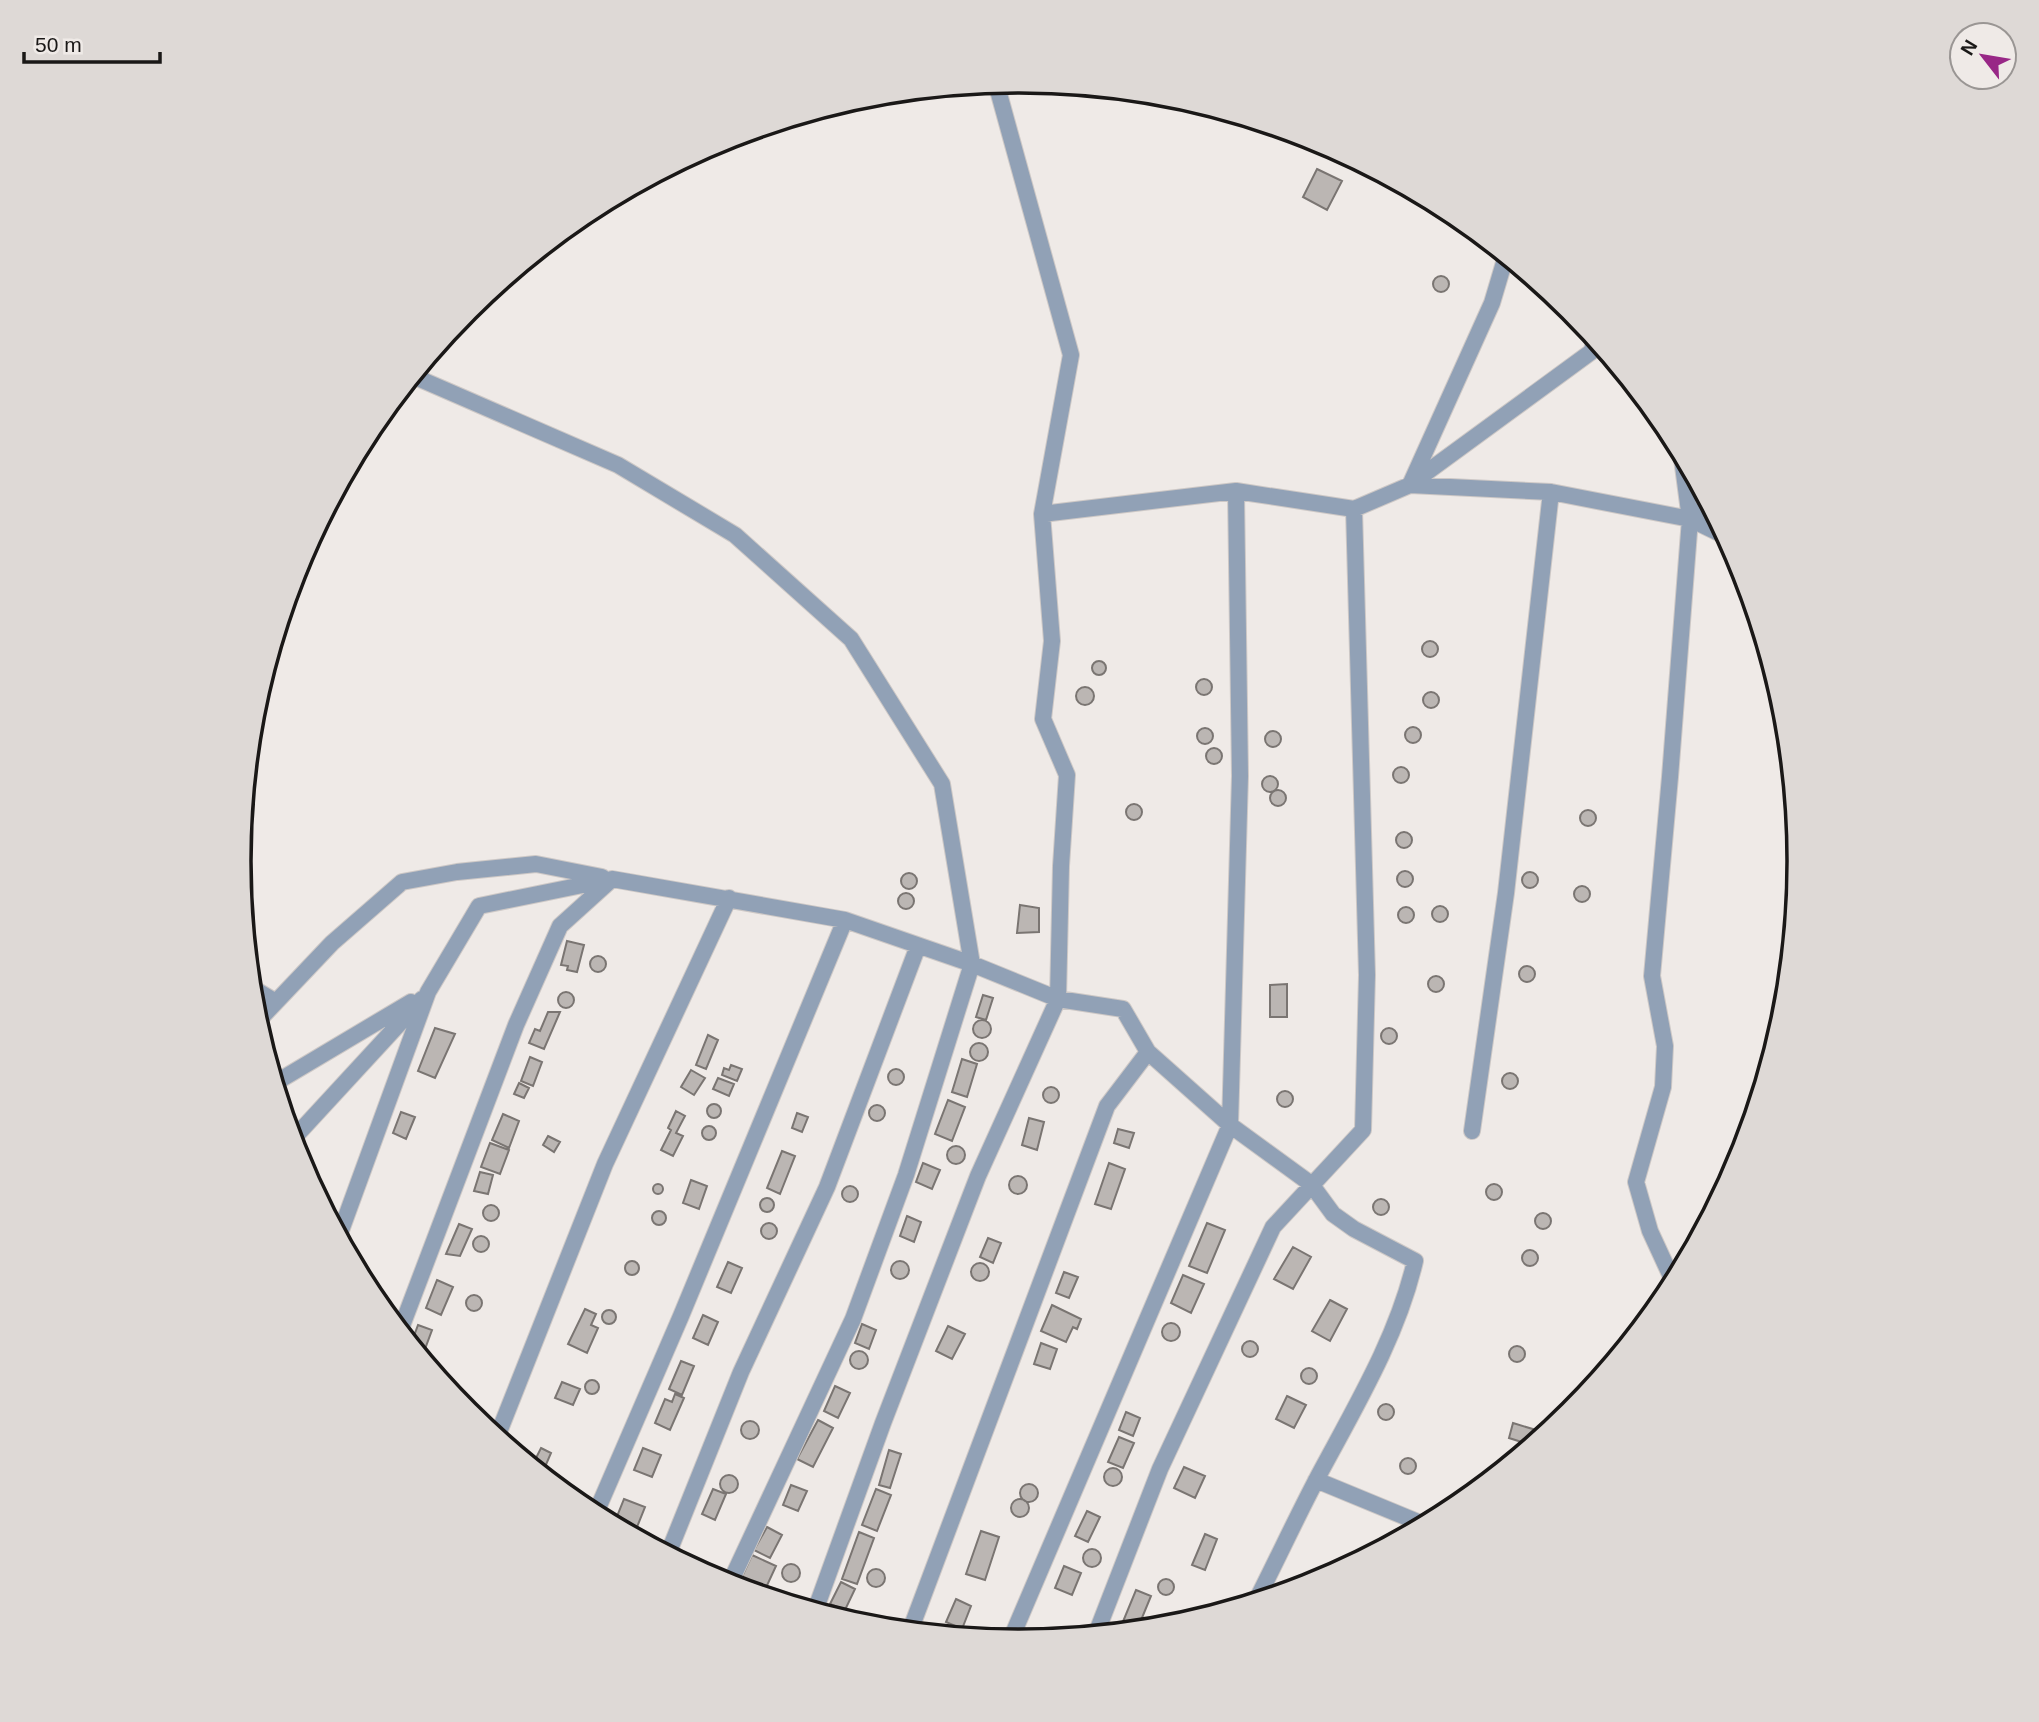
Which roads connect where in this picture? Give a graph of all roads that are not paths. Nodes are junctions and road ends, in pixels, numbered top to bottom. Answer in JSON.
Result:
{"nodes":[{"id":1,"x":999,"y":93,"type":"edge"},
{"id":2,"x":1503,"y":265,"type":"edge"},
{"id":3,"x":1592,"y":349,"type":"edge"},
{"id":4,"x":421,"y":380,"type":"edge"},
{"id":5,"x":1684,"y":475,"type":"edge"},
{"id":6,"x":1410,"y":485,"type":"junction"},
{"id":7,"x":1236,"y":491,"type":"junction"},
{"id":8,"x":1550,"y":492,"type":"junction"},
{"id":9,"x":1702,"y":508,"type":"edge"},
{"id":10,"x":1354,"y":509,"type":"junction"},
{"id":11,"x":1042,"y":514,"type":"junction"},
{"id":12,"x":1689,"y":519,"type":"junction"},
{"id":13,"x":1713,"y":530,"type":"edge"},
{"id":14,"x":612,"y":879,"type":"junction"},
{"id":15,"x":729,"y":898,"type":"junction"},
{"id":16,"x":845,"y":920,"type":"junction"},
{"id":17,"x":918,"y":946,"type":"junction"},
{"id":18,"x":972,"y":964,"type":"junction"},
{"id":19,"x":428,"y":992,"type":"junction"},
{"id":20,"x":263,"y":994,"type":"edge"},
{"id":21,"x":1058,"y":999,"type":"junction"},
{"id":22,"x":276,"y":1002,"type":"junction"},
{"id":23,"x":266,"y":1012,"type":"edge"},
{"id":24,"x":1148,"y":1052,"type":"junction"},
{"id":25,"x":283,"y":1078,"type":"edge"},
{"id":26,"x":1230,"y":1125,"type":"junction"},
{"id":27,"x":301,"y":1131,"type":"edge"},
{"id":28,"x":1472,"y":1131,"type":"dead end"},
{"id":29,"x":1311,"y":1184,"type":"junction"},
{"id":30,"x":343,"y":1225,"type":"edge"},
{"id":31,"x":1668,"y":1272,"type":"edge"},
{"id":32,"x":404,"y":1320,"type":"edge"},
{"id":33,"x":501,"y":1427,"type":"edge"},
{"id":34,"x":1316,"y":1480,"type":"junction"},
{"id":35,"x":600,"y":1504,"type":"edge"},
{"id":36,"x":1404,"y":1516,"type":"junction"},
{"id":37,"x":1414,"y":1520,"type":"edge"},
{"id":38,"x":1408,"y":1523,"type":"edge"},
{"id":39,"x":671,"y":1545,"type":"edge"},
{"id":40,"x":734,"y":1574,"type":"edge"},
{"id":41,"x":1262,"y":1589,"type":"edge"},
{"id":42,"x":818,"y":1602,"type":"edge"},
{"id":43,"x":913,"y":1622,"type":"edge"},
{"id":44,"x":1099,"y":1625,"type":"edge"},
{"id":45,"x":1015,"y":1629,"type":"edge"}],
"edges":[{"from":1,"to":11,"type":"street"},
{"from":2,"to":6,"type":"street"},
{"from":3,"to":6,"type":"street"},
{"from":4,"to":18,"type":"street"},
{"from":5,"to":12,"type":"street"},
{"from":6,"to":8,"type":"street"},
{"from":6,"to":10,"type":"street"},
{"from":7,"to":10,"type":"street"},
{"from":7,"to":11,"type":"street"},
{"from":7,"to":26,"type":"street"},
{"from":8,"to":12,"type":"street"},
{"from":8,"to":28,"type":"street"},
{"from":9,"to":12,"type":"street"},
{"from":10,"to":29,"type":"street"},
{"from":11,"to":21,"type":"street"},
{"from":12,"to":13,"type":"street"},
{"from":12,"to":31,"type":"street"},
{"from":14,"to":15,"type":"street"},
{"from":14,"to":19,"type":"street"},
{"from":14,"to":22,"type":"street"},
{"from":14,"to":32,"type":"street"},
{"from":15,"to":16,"type":"street"},
{"from":15,"to":33,"type":"street"},
{"from":16,"to":17,"type":"street"},
{"from":16,"to":35,"type":"street"},
{"from":17,"to":18,"type":"street"},
{"from":17,"to":39,"type":"street"},
{"from":18,"to":21,"type":"street"},
{"from":18,"to":40,"type":"street"},
{"from":19,"to":25,"type":"street"},
{"from":19,"to":27,"type":"street"},
{"from":19,"to":30,"type":"street"},
{"from":20,"to":22,"type":"street"},
{"from":21,"to":24,"type":"street"},
{"from":21,"to":42,"type":"street"},
{"from":22,"to":23,"type":"street"},
{"from":24,"to":26,"type":"street"},
{"from":24,"to":43,"type":"street"},
{"from":26,"to":29,"type":"street"},
{"from":26,"to":45,"type":"street"},
{"from":29,"to":34,"type":"street"},
{"from":29,"to":44,"type":"street"},
{"from":34,"to":36,"type":"street"},
{"from":34,"to":41,"type":"street"},
{"from":36,"to":37,"type":"street"},
{"from":36,"to":38,"type":"street"}]}
